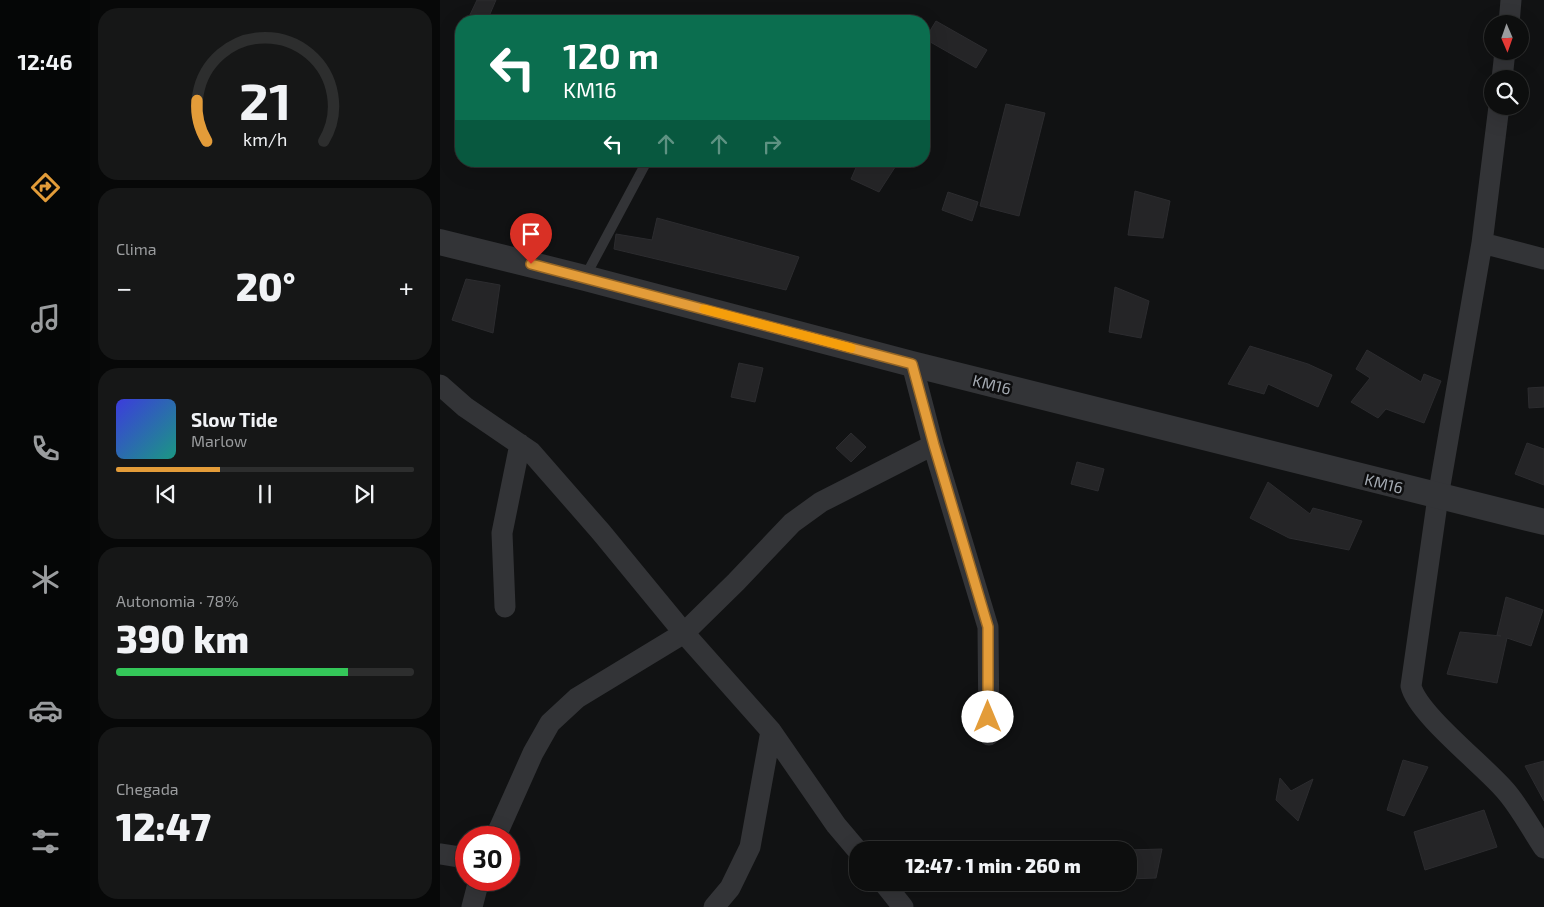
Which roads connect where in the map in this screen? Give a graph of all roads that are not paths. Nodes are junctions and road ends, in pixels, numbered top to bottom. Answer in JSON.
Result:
{"nodes":[{"id":1,"x":1512,"y":0,"type":"edge"},
{"id":2,"x":1510,"y":15,"type":"edge"},
{"id":3,"x":1498,"y":115,"type":"edge"},
{"id":4,"x":644,"y":167,"type":"edge"},
{"id":5,"x":440,"y":242,"type":"edge"},
{"id":6,"x":1482,"y":243,"type":"junction"},
{"id":7,"x":1544,"y":260,"type":"edge"},
{"id":8,"x":585,"y":278,"type":"junction"},
{"id":9,"x":912,"y":364,"type":"junction"},
{"id":10,"x":440,"y":385,"type":"edge"},
{"id":11,"x":520,"y":444,"type":"junction"},
{"id":12,"x":934,"y":445,"type":"junction"},
{"id":13,"x":1438,"y":497,"type":"junction"},
{"id":14,"x":1544,"y":522,"type":"edge"},
{"id":15,"x":505,"y":607,"type":"dead end"},
{"id":16,"x":684,"y":633,"type":"junction"},
{"id":17,"x":772,"y":731,"type":"junction"},
{"id":18,"x":989,"y":735,"type":"dead end"},
{"id":19,"x":500,"y":826,"type":"edge"},
{"id":20,"x":850,"y":841,"type":"edge"},
{"id":21,"x":1544,"y":848,"type":"edge"},
{"id":22,"x":440,"y":854,"type":"edge"},
{"id":23,"x":455,"y":856,"type":"edge"},
{"id":24,"x":476,"y":891,"type":"edge"},
{"id":25,"x":890,"y":891,"type":"edge"},
{"id":26,"x":472,"y":907,"type":"edge"},
{"id":27,"x":714,"y":907,"type":"edge"},
{"id":28,"x":903,"y":907,"type":"edge"}],
"edges":[{"from":1,"to":2,"type":"street"},
{"from":3,"to":6,"type":"street"},
{"from":4,"to":8,"type":"lane"},
{"from":5,"to":8,"type":"street","name":"KM16"},
{"from":6,"to":7,"type":"street"},
{"from":6,"to":13,"type":"street"},
{"from":8,"to":9,"type":"street","name":"KM16"},
{"from":9,"to":12,"type":"street"},
{"from":9,"to":13,"type":"street","name":"KM16"},
{"from":10,"to":11,"type":"street"},
{"from":11,"to":15,"type":"street"},
{"from":11,"to":16,"type":"street"},
{"from":12,"to":16,"type":"street"},
{"from":12,"to":18,"type":"street"},
{"from":13,"to":14,"type":"street","name":"KM16"},
{"from":13,"to":21,"type":"street"},
{"from":16,"to":17,"type":"street"},
{"from":16,"to":19,"type":"street"},
{"from":17,"to":20,"type":"street"},
{"from":17,"to":27,"type":"street"},
{"from":22,"to":23,"type":"street"},
{"from":24,"to":26,"type":"street"},
{"from":25,"to":28,"type":"street"}]}
